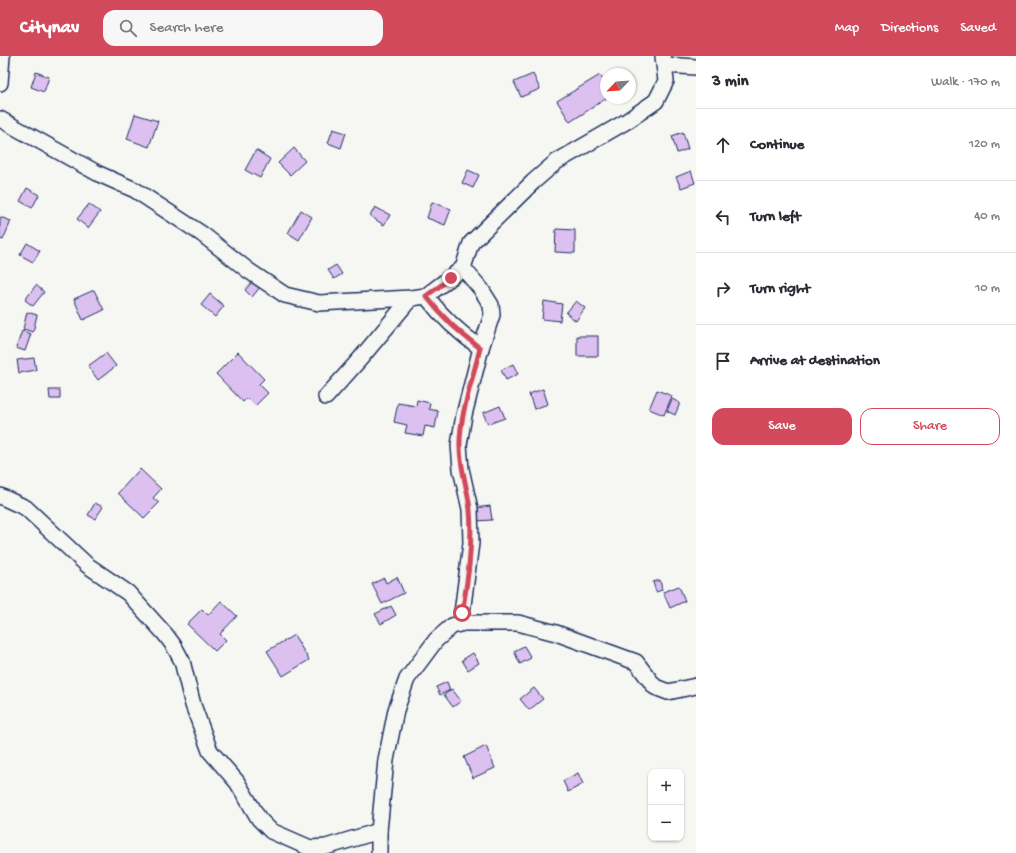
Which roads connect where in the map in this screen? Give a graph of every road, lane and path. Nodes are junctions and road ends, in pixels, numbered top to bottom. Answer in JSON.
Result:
{"nodes":[{"id":1,"x":2,"y":56,"type":"edge"},
{"id":2,"x":664,"y":61,"type":"edge"},
{"id":3,"x":696,"y":67,"type":"edge"},
{"id":4,"x":0,"y":83,"type":"edge"},
{"id":5,"x":0,"y":119,"type":"edge"},
{"id":6,"x":462,"y":268,"type":"junction"},
{"id":7,"x":426,"y":296,"type":"junction"},
{"id":8,"x":411,"y":298,"type":"junction"},
{"id":9,"x":480,"y":348,"type":"junction"},
{"id":10,"x":326,"y":397,"type":"dead end"},
{"id":11,"x":0,"y":496,"type":"edge"},
{"id":12,"x":463,"y":623,"type":"junction"},
{"id":13,"x":696,"y":686,"type":"edge"},
{"id":14,"x":379,"y":832,"type":"junction"},
{"id":15,"x":326,"y":847,"type":"junction"},
{"id":16,"x":311,"y":853,"type":"edge"},
{"id":17,"x":379,"y":853,"type":"edge"}],
"edges":[{"from":1,"to":4,"type":"street"},
{"from":2,"to":3,"type":"street"},
{"from":2,"to":6,"type":"street"},
{"from":5,"to":8,"type":"street"},
{"from":6,"to":7,"type":"street"},
{"from":6,"to":9,"type":"street"},
{"from":7,"to":8,"type":"street"},
{"from":7,"to":9,"type":"street"},
{"from":8,"to":10,"type":"street"},
{"from":9,"to":12,"type":"street"},
{"from":11,"to":15,"type":"street"},
{"from":12,"to":13,"type":"street"},
{"from":12,"to":14,"type":"street"},
{"from":14,"to":15,"type":"street"},
{"from":14,"to":17,"type":"street"},
{"from":15,"to":16,"type":"street"}]}
